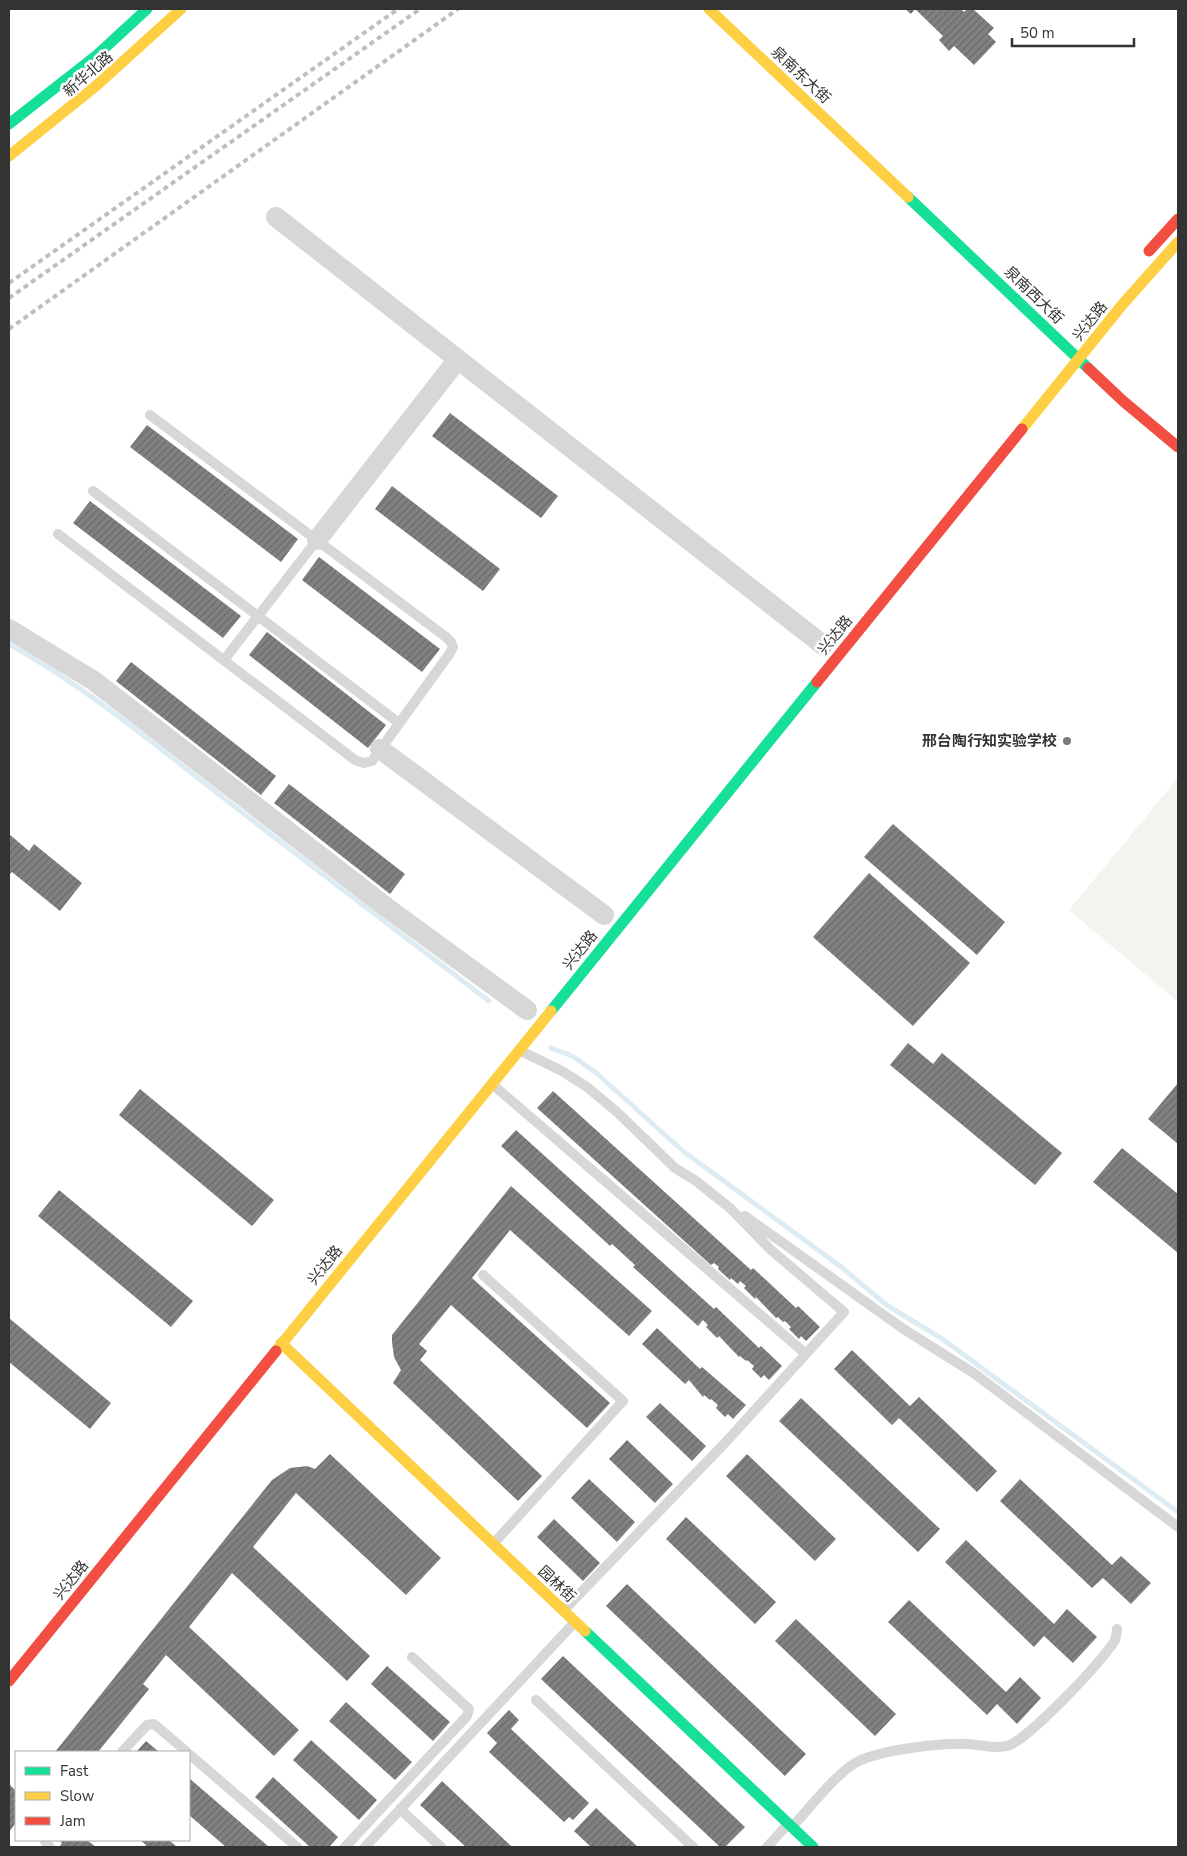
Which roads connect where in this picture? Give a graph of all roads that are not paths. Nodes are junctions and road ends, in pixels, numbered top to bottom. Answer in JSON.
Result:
{"nodes":[{"id":1,"x":147,"y":9,"type":"edge"},
{"id":2,"x":181,"y":9,"type":"edge"},
{"id":3,"x":709,"y":9,"type":"edge"},
{"id":4,"x":9,"y":124,"type":"edge"},
{"id":5,"x":9,"y":156,"type":"edge"},
{"id":6,"x":873,"y":162,"type":"joint"},
{"id":7,"x":276,"y":217,"type":"dead end"},
{"id":8,"x":1178,"y":219,"type":"edge"},
{"id":9,"x":1178,"y":242,"type":"edge"},
{"id":10,"x":1140,"y":260,"type":"dead end"},
{"id":11,"x":1078,"y":345,"type":"junction"},
{"id":12,"x":1078,"y":358,"type":"junction"},
{"id":13,"x":458,"y":359,"type":"junction"},
{"id":14,"x":150,"y":415,"type":"dead end"},
{"id":15,"x":1178,"y":447,"type":"edge"},
{"id":16,"x":93,"y":492,"type":"dead end"},
{"id":17,"x":58,"y":534,"type":"dead end"},
{"id":18,"x":317,"y":540,"type":"junction"},
{"id":19,"x":258,"y":616,"type":"junction"},
{"id":20,"x":9,"y":629,"type":"edge"},
{"id":21,"x":823,"y":645,"type":"dead end"},
{"id":22,"x":224,"y":660,"type":"junction"},
{"id":23,"x":399,"y":724,"type":"junction"},
{"id":24,"x":380,"y":749,"type":"junction"},
{"id":25,"x":604,"y":915,"type":"dead end"},
{"id":26,"x":527,"y":1010,"type":"dead end"},
{"id":27,"x":518,"y":1050,"type":"junction"},
{"id":28,"x":491,"y":1083,"type":"junction"},
{"id":29,"x":724,"y":1203,"type":"junction"},
{"id":30,"x":483,"y":1275,"type":"dead end"},
{"id":31,"x":281,"y":1343,"type":"junction"},
{"id":32,"x":806,"y":1354,"type":"junction"},
{"id":33,"x":1178,"y":1527,"type":"edge"},
{"id":34,"x":493,"y":1544,"type":"junction"},
{"id":35,"x":564,"y":1611,"type":"junction"},
{"id":36,"x":575,"y":1622,"type":"junction"},
{"id":37,"x":1117,"y":1629,"type":"dead end"},
{"id":38,"x":412,"y":1657,"type":"dead end"},
{"id":39,"x":9,"y":1681,"type":"edge"},
{"id":40,"x":536,"y":1700,"type":"dead end"},
{"id":41,"x":123,"y":1751,"type":"edge"},
{"id":42,"x":186,"y":1751,"type":"edge"},
{"id":43,"x":190,"y":1755,"type":"edge"},
{"id":44,"x":400,"y":1809,"type":"junction"},
{"id":45,"x":790,"y":1825,"type":"junction"},
{"id":46,"x":297,"y":1847,"type":"edge"},
{"id":47,"x":345,"y":1847,"type":"edge"},
{"id":48,"x":365,"y":1847,"type":"edge"},
{"id":49,"x":441,"y":1847,"type":"edge"},
{"id":50,"x":693,"y":1847,"type":"edge"},
{"id":51,"x":767,"y":1847,"type":"edge"},
{"id":52,"x":813,"y":1847,"type":"edge"}],
"edges":[{"from":1,"to":4,"type":"main road","name":"新华北路"},
{"from":2,"to":5,"type":"main road","name":"新华北路"},
{"from":3,"to":6,"type":"main road","name":"泉南东大街"},
{"from":6,"to":11,"type":"main road","name":"泉南西大街"},
{"from":7,"to":13,"type":"street"},
{"from":8,"to":10,"type":"main road"},
{"from":9,"to":11,"type":"main road","name":"兴达路"},
{"from":11,"to":12,"type":"main road","name":"兴达路"},
{"from":11,"to":12,"type":"main road","name":"泉南西大街"},
{"from":12,"to":15,"type":"main road","name":"泉南西大街"},
{"from":12,"to":27,"type":"main road","name":"兴达路"},
{"from":13,"to":18,"type":"street"},
{"from":13,"to":21,"type":"street"},
{"from":14,"to":18,"type":"lane"},
{"from":16,"to":19,"type":"lane"},
{"from":17,"to":22,"type":"lane"},
{"from":18,"to":19,"type":"lane"},
{"from":18,"to":23,"type":"lane"},
{"from":19,"to":22,"type":"lane"},
{"from":19,"to":23,"type":"lane"},
{"from":20,"to":26,"type":"street"},
{"from":22,"to":24,"type":"lane"},
{"from":23,"to":24,"type":"lane"},
{"from":24,"to":25,"type":"street"},
{"from":27,"to":28,"type":"main road","name":"兴达路"},
{"from":27,"to":29,"type":"lane"},
{"from":28,"to":31,"type":"main road","name":"兴达路"},
{"from":28,"to":32,"type":"lane"},
{"from":29,"to":32,"type":"lane"},
{"from":29,"to":33,"type":"lane"},
{"from":30,"to":34,"type":"lane"},
{"from":31,"to":34,"type":"main road","name":"园林街"},
{"from":31,"to":39,"type":"main road","name":"兴达路"},
{"from":32,"to":35,"type":"lane"},
{"from":34,"to":35,"type":"main road","name":"园林街"},
{"from":35,"to":36,"type":"main road","name":"园林街"},
{"from":36,"to":44,"type":"lane"},
{"from":36,"to":45,"type":"main road","name":"园林街"},
{"from":37,"to":45,"type":"lane"},
{"from":38,"to":47,"type":"lane"},
{"from":40,"to":50,"type":"lane"},
{"from":41,"to":42,"type":"lane"},
{"from":43,"to":46,"type":"lane"},
{"from":44,"to":48,"type":"lane"},
{"from":44,"to":49,"type":"lane"},
{"from":45,"to":51,"type":"lane"},
{"from":45,"to":52,"type":"main road","name":"园林街"}]}
